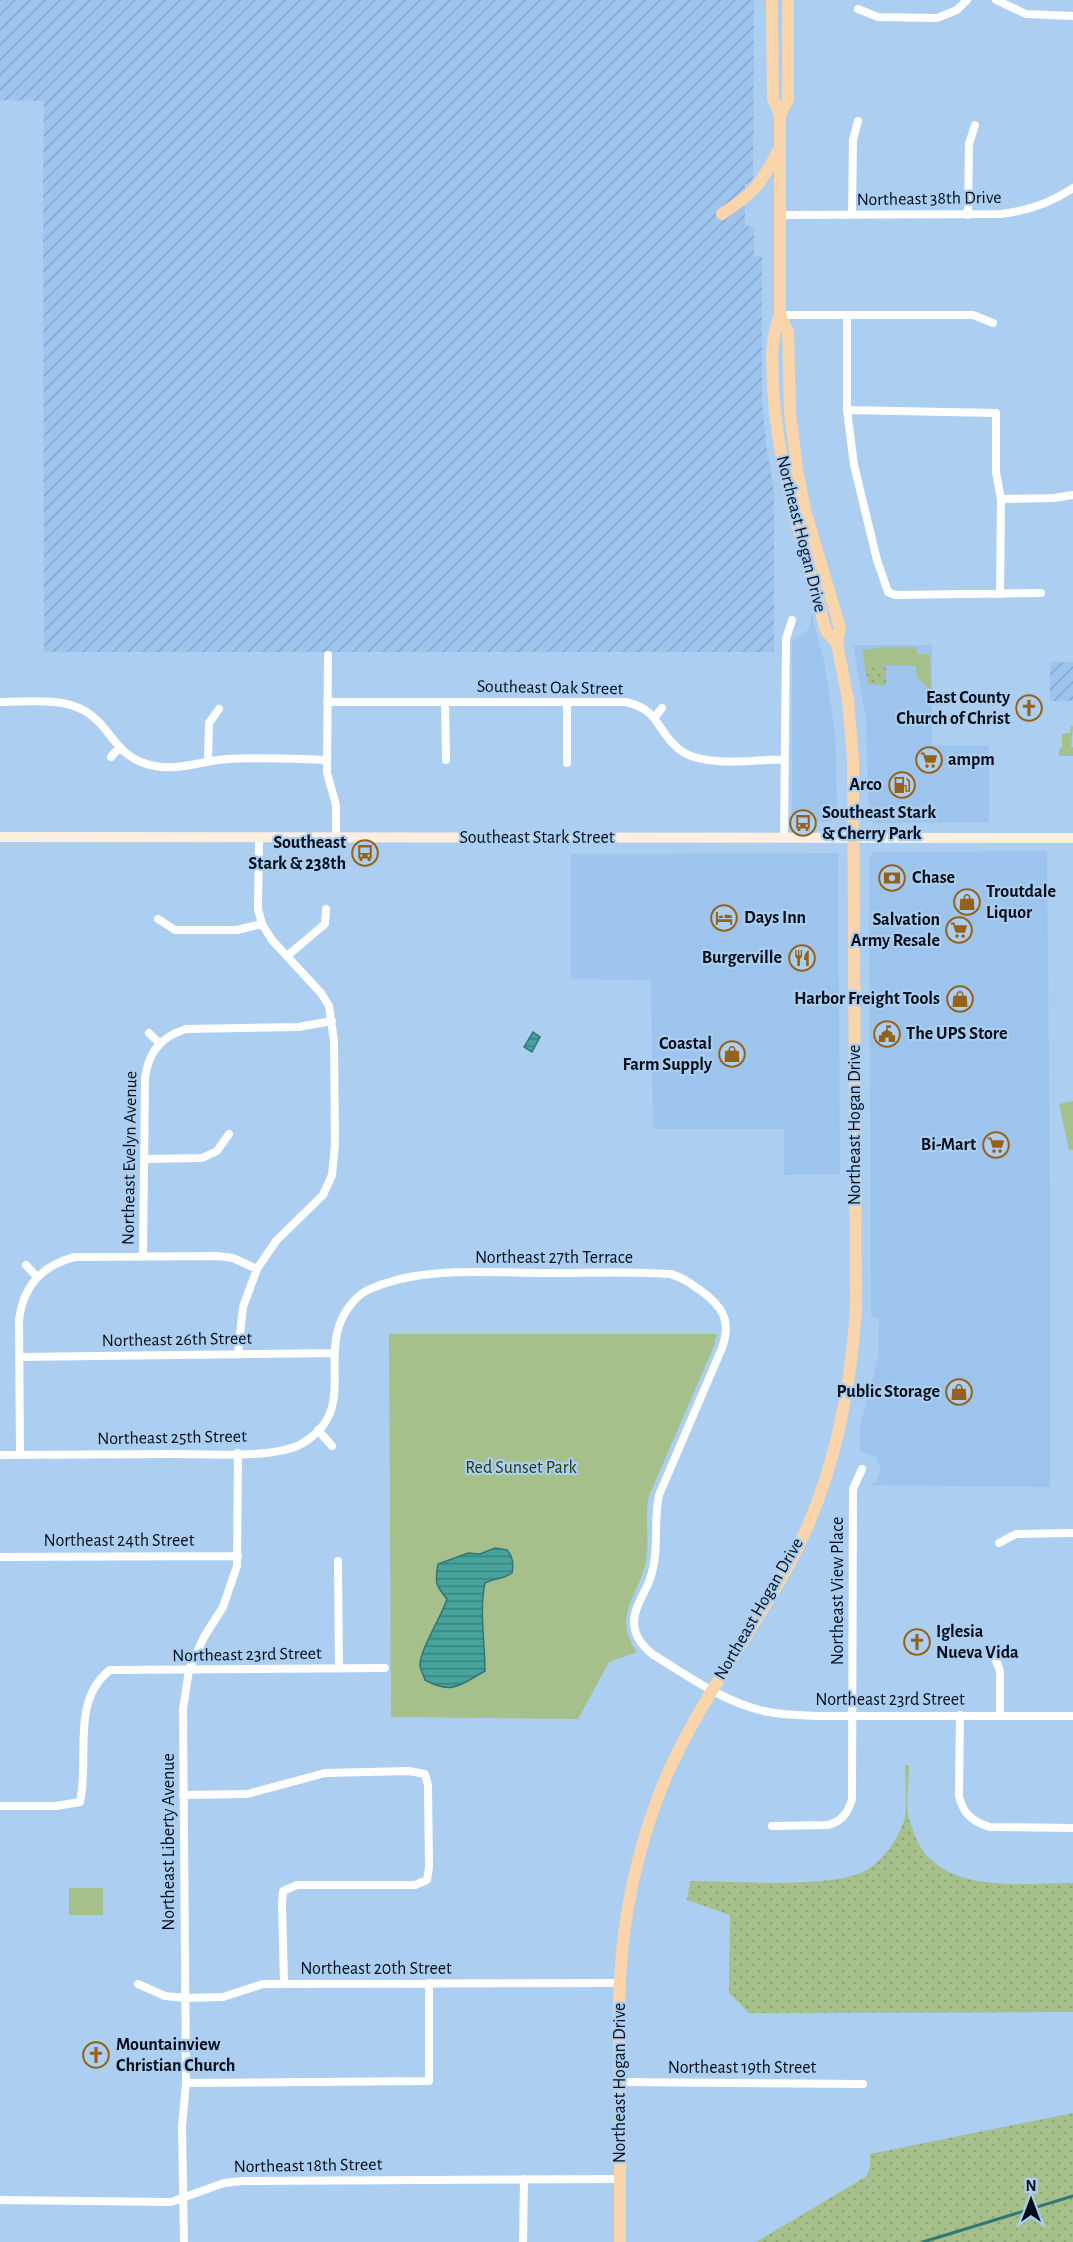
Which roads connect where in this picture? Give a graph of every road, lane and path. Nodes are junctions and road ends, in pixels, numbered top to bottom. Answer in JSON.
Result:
{"nodes":[{"id":1,"x":772,"y":0,"type":"edge"},
{"id":2,"x":788,"y":0,"type":"edge"},
{"id":3,"x":967,"y":0,"type":"edge"},
{"id":4,"x":996,"y":0,"type":"edge"},
{"id":5,"x":858,"y":9,"type":"dead end"},
{"id":6,"x":1073,"y":16,"type":"edge"},
{"id":7,"x":780,"y":115,"type":"junction"},
{"id":8,"x":858,"y":121,"type":"dead end"},
{"id":9,"x":975,"y":125,"type":"dead end"},
{"id":10,"x":780,"y":146,"type":"junction"},
{"id":11,"x":1073,"y":188,"type":"edge"},
{"id":12,"x":722,"y":214,"type":"dead end"},
{"id":13,"x":780,"y":215,"type":"junction"},
{"id":14,"x":852,"y":215,"type":"junction"},
{"id":15,"x":968,"y":215,"type":"junction"},
{"id":16,"x":780,"y":315,"type":"junction"},
{"id":17,"x":847,"y":315,"type":"junction"},
{"id":18,"x":993,"y":323,"type":"dead end"},
{"id":19,"x":847,"y":410,"type":"junction"},
{"id":20,"x":1073,"y":495,"type":"edge"},
{"id":21,"x":1001,"y":499,"type":"junction"},
{"id":22,"x":1041,"y":593,"type":"dead end"},
{"id":23,"x":1000,"y":594,"type":"junction"},
{"id":24,"x":792,"y":620,"type":"dead end"},
{"id":25,"x":328,"y":655,"type":"dead end"},
{"id":26,"x":0,"y":702,"type":"edge"},
{"id":27,"x":327,"y":702,"type":"junction"},
{"id":28,"x":446,"y":702,"type":"junction"},
{"id":29,"x":567,"y":703,"type":"junction"},
{"id":30,"x":662,"y":708,"type":"dead end"},
{"id":31,"x":219,"y":709,"type":"dead end"},
{"id":32,"x":655,"y":717,"type":"junction"},
{"id":33,"x":118,"y":748,"type":"junction"},
{"id":34,"x":111,"y":757,"type":"dead end"},
{"id":35,"x":784,"y":759,"type":"junction"},
{"id":36,"x":327,"y":760,"type":"junction"},
{"id":37,"x":446,"y":760,"type":"dead end"},
{"id":38,"x":208,"y":761,"type":"junction"},
{"id":39,"x":567,"y":763,"type":"dead end"},
{"id":40,"x":0,"y":837,"type":"edge"},
{"id":41,"x":259,"y":837,"type":"junction"},
{"id":42,"x":336,"y":838,"type":"junction"},
{"id":43,"x":784,"y":838,"type":"junction"},
{"id":44,"x":854,"y":838,"type":"junction"},
{"id":45,"x":1073,"y":838,"type":"edge"},
{"id":46,"x":326,"y":909,"type":"dead end"},
{"id":47,"x":158,"y":919,"type":"dead end"},
{"id":48,"x":262,"y":924,"type":"junction"},
{"id":49,"x":287,"y":956,"type":"junction"},
{"id":50,"x":332,"y":1022,"type":"junction"},
{"id":51,"x":149,"y":1033,"type":"dead end"},
{"id":52,"x":159,"y":1043,"type":"junction"},
{"id":53,"x":229,"y":1134,"type":"dead end"},
{"id":54,"x":145,"y":1159,"type":"junction"},
{"id":55,"x":143,"y":1256,"type":"junction"},
{"id":56,"x":26,"y":1265,"type":"dead end"},
{"id":57,"x":256,"y":1269,"type":"junction"},
{"id":58,"x":37,"y":1277,"type":"junction"},
{"id":59,"x":717,"y":1302,"type":"joint"},
{"id":60,"x":335,"y":1353,"type":"junction"},
{"id":61,"x":238,"y":1354,"type":"junction"},
{"id":62,"x":19,"y":1357,"type":"junction"},
{"id":63,"x":318,"y":1430,"type":"junction"},
{"id":64,"x":332,"y":1446,"type":"dead end"},
{"id":65,"x":238,"y":1453,"type":"junction"},
{"id":66,"x":0,"y":1455,"type":"edge"},
{"id":67,"x":20,"y":1455,"type":"junction"},
{"id":68,"x":862,"y":1469,"type":"dead end"},
{"id":69,"x":1073,"y":1533,"type":"edge"},
{"id":70,"x":999,"y":1543,"type":"dead end"},
{"id":71,"x":238,"y":1556,"type":"junction"},
{"id":72,"x":0,"y":1557,"type":"edge"},
{"id":73,"x":338,"y":1561,"type":"dead end"},
{"id":74,"x":994,"y":1655,"type":"dead end"},
{"id":75,"x":385,"y":1668,"type":"dead end"},
{"id":76,"x":339,"y":1669,"type":"junction"},
{"id":77,"x":189,"y":1670,"type":"junction"},
{"id":78,"x":712,"y":1690,"type":"junction"},
{"id":79,"x":960,"y":1715,"type":"junction"},
{"id":80,"x":1000,"y":1715,"type":"junction"},
{"id":81,"x":852,"y":1716,"type":"junction"},
{"id":82,"x":1073,"y":1716,"type":"edge"},
{"id":83,"x":183,"y":1795,"type":"junction"},
{"id":84,"x":0,"y":1806,"type":"edge"},
{"id":85,"x":772,"y":1826,"type":"dead end"},
{"id":86,"x":1073,"y":1828,"type":"edge"},
{"id":87,"x":429,"y":1983,"type":"junction"},
{"id":88,"x":619,"y":1983,"type":"junction"},
{"id":89,"x":138,"y":1984,"type":"dead end"},
{"id":90,"x":284,"y":1984,"type":"junction"},
{"id":91,"x":186,"y":1998,"type":"junction"},
{"id":92,"x":620,"y":2082,"type":"junction"},
{"id":93,"x":186,"y":2083,"type":"junction"},
{"id":94,"x":863,"y":2084,"type":"dead end"},
{"id":95,"x":525,"y":2179,"type":"junction"},
{"id":96,"x":620,"y":2179,"type":"junction"},
{"id":97,"x":183,"y":2198,"type":"junction"},
{"id":98,"x":0,"y":2200,"type":"edge"},
{"id":99,"x":184,"y":2242,"type":"edge"},
{"id":100,"x":523,"y":2242,"type":"edge"},
{"id":101,"x":620,"y":2242,"type":"edge"}],
"edges":[{"from":1,"to":7,"type":"highway","name":"Northeast Hogan Drive"},
{"from":2,"to":7,"type":"highway","name":"Northeast Hogan Drive"},
{"from":3,"to":5,"type":"street"},
{"from":4,"to":6,"type":"street"},
{"from":7,"to":10,"type":"highway","name":"Northeast Hogan Drive"},
{"from":8,"to":14,"type":"street"},
{"from":9,"to":15,"type":"street"},
{"from":10,"to":12,"type":"highway"},
{"from":10,"to":13,"type":"highway","name":"Northeast Hogan Drive"},
{"from":11,"to":15,"type":"street","name":"Northeast 38th Drive"},
{"from":13,"to":14,"type":"street","name":"Northeast 38th Drive"},
{"from":13,"to":16,"type":"highway","name":"Northeast Hogan Drive"},
{"from":14,"to":15,"type":"street","name":"Northeast 38th Drive"},
{"from":16,"to":17,"type":"street"},
{"from":16,"to":44,"type":"highway","name":"Northeast Hogan Drive"},
{"from":17,"to":18,"type":"street"},
{"from":17,"to":19,"type":"street"},
{"from":19,"to":21,"type":"street"},
{"from":19,"to":23,"type":"street"},
{"from":20,"to":21,"type":"street"},
{"from":21,"to":23,"type":"street"},
{"from":22,"to":23,"type":"street"},
{"from":24,"to":35,"type":"street"},
{"from":25,"to":27,"type":"street"},
{"from":26,"to":33,"type":"street"},
{"from":27,"to":28,"type":"street","name":"Southeast Oak Street"},
{"from":27,"to":36,"type":"street"},
{"from":28,"to":29,"type":"street","name":"Southeast Oak Street"},
{"from":28,"to":37,"type":"street"},
{"from":29,"to":32,"type":"street","name":"Southeast Oak Street"},
{"from":29,"to":39,"type":"street"},
{"from":30,"to":32,"type":"street"},
{"from":31,"to":38,"type":"street"},
{"from":32,"to":35,"type":"street","name":"Southeast Oak Street"},
{"from":33,"to":34,"type":"street"},
{"from":33,"to":38,"type":"street"},
{"from":35,"to":43,"type":"street"},
{"from":36,"to":38,"type":"street"},
{"from":36,"to":42,"type":"street"},
{"from":40,"to":41,"type":"main road","name":"Southeast Stark Street"},
{"from":41,"to":42,"type":"main road","name":"Southeast Stark Street"},
{"from":41,"to":48,"type":"street"},
{"from":42,"to":43,"type":"main road","name":"Southeast Stark Street"},
{"from":43,"to":44,"type":"main road","name":"Southeast Stark Street"},
{"from":44,"to":45,"type":"main road","name":"Southeast Stark Street"},
{"from":44,"to":78,"type":"highway","name":"Northeast Hogan Drive"},
{"from":46,"to":49,"type":"street"},
{"from":47,"to":48,"type":"street"},
{"from":48,"to":49,"type":"street"},
{"from":49,"to":50,"type":"street"},
{"from":50,"to":52,"type":"street"},
{"from":50,"to":57,"type":"street"},
{"from":51,"to":52,"type":"street"},
{"from":52,"to":54,"type":"street","name":"Northeast Evelyn Avenue"},
{"from":53,"to":54,"type":"street"},
{"from":54,"to":55,"type":"street","name":"Northeast Evelyn Avenue"},
{"from":55,"to":57,"type":"street"},
{"from":55,"to":58,"type":"street"},
{"from":56,"to":58,"type":"street"},
{"from":57,"to":61,"type":"street"},
{"from":58,"to":62,"type":"street"},
{"from":59,"to":60,"type":"street","name":"Northeast 27th Terrace"},
{"from":59,"to":78,"type":"street","name":"Northeast 23rd Street"},
{"from":60,"to":61,"type":"street","name":"Northeast 26th Street"},
{"from":60,"to":63,"type":"street","name":"Northeast 27th Terrace"},
{"from":61,"to":62,"type":"street","name":"Northeast 26th Street"},
{"from":62,"to":67,"type":"street"},
{"from":63,"to":64,"type":"street"},
{"from":63,"to":65,"type":"street","name":"Northeast 25th Street"},
{"from":65,"to":67,"type":"street","name":"Northeast 25th Street"},
{"from":65,"to":71,"type":"street","name":"Northeast Liberty Avenue"},
{"from":66,"to":67,"type":"street","name":"Northeast 25th Street"},
{"from":68,"to":81,"type":"street","name":"Northeast View Place"},
{"from":69,"to":70,"type":"street"},
{"from":71,"to":72,"type":"street","name":"Northeast 24th Street"},
{"from":71,"to":77,"type":"street","name":"Northeast Liberty Avenue"},
{"from":73,"to":76,"type":"street"},
{"from":74,"to":80,"type":"street"},
{"from":75,"to":76,"type":"street","name":"Northeast 23rd Street"},
{"from":76,"to":77,"type":"street","name":"Northeast 23rd Street"},
{"from":77,"to":83,"type":"street","name":"Northeast Liberty Avenue"},
{"from":77,"to":84,"type":"street","name":"Northeast 23rd Street"},
{"from":78,"to":81,"type":"street","name":"Northeast 23rd Street"},
{"from":78,"to":88,"type":"highway","name":"Northeast Hogan Drive"},
{"from":79,"to":80,"type":"street","name":"Northeast 23rd Street"},
{"from":79,"to":81,"type":"street","name":"Northeast 23rd Street"},
{"from":79,"to":86,"type":"street"},
{"from":80,"to":82,"type":"street","name":"Northeast 23rd Street"},
{"from":81,"to":85,"type":"street","name":"Northeast View Place"},
{"from":83,"to":90,"type":"street"},
{"from":83,"to":91,"type":"street","name":"Northeast Liberty Avenue"},
{"from":87,"to":88,"type":"street","name":"Northeast 20th Street"},
{"from":87,"to":90,"type":"street","name":"Northeast 20th Street"},
{"from":87,"to":93,"type":"street"},
{"from":88,"to":92,"type":"highway","name":"Northeast Hogan Drive"},
{"from":89,"to":91,"type":"street","name":"Northeast 20th Street"},
{"from":90,"to":91,"type":"street","name":"Northeast 20th Street"},
{"from":91,"to":93,"type":"street","name":"Northeast Liberty Avenue"},
{"from":92,"to":94,"type":"street","name":"Northeast 19th Street"},
{"from":92,"to":96,"type":"highway","name":"Northeast Hogan Drive"},
{"from":93,"to":97,"type":"street","name":"Northeast Liberty Avenue"},
{"from":95,"to":96,"type":"street","name":"Northeast 18th Street"},
{"from":95,"to":97,"type":"street","name":"Northeast 18th Street"},
{"from":95,"to":100,"type":"street"},
{"from":96,"to":101,"type":"highway","name":"Northeast Hogan Drive"},
{"from":97,"to":98,"type":"street","name":"Northeast 18th Street"},
{"from":97,"to":99,"type":"street","name":"Northeast Liberty Avenue"}]}
